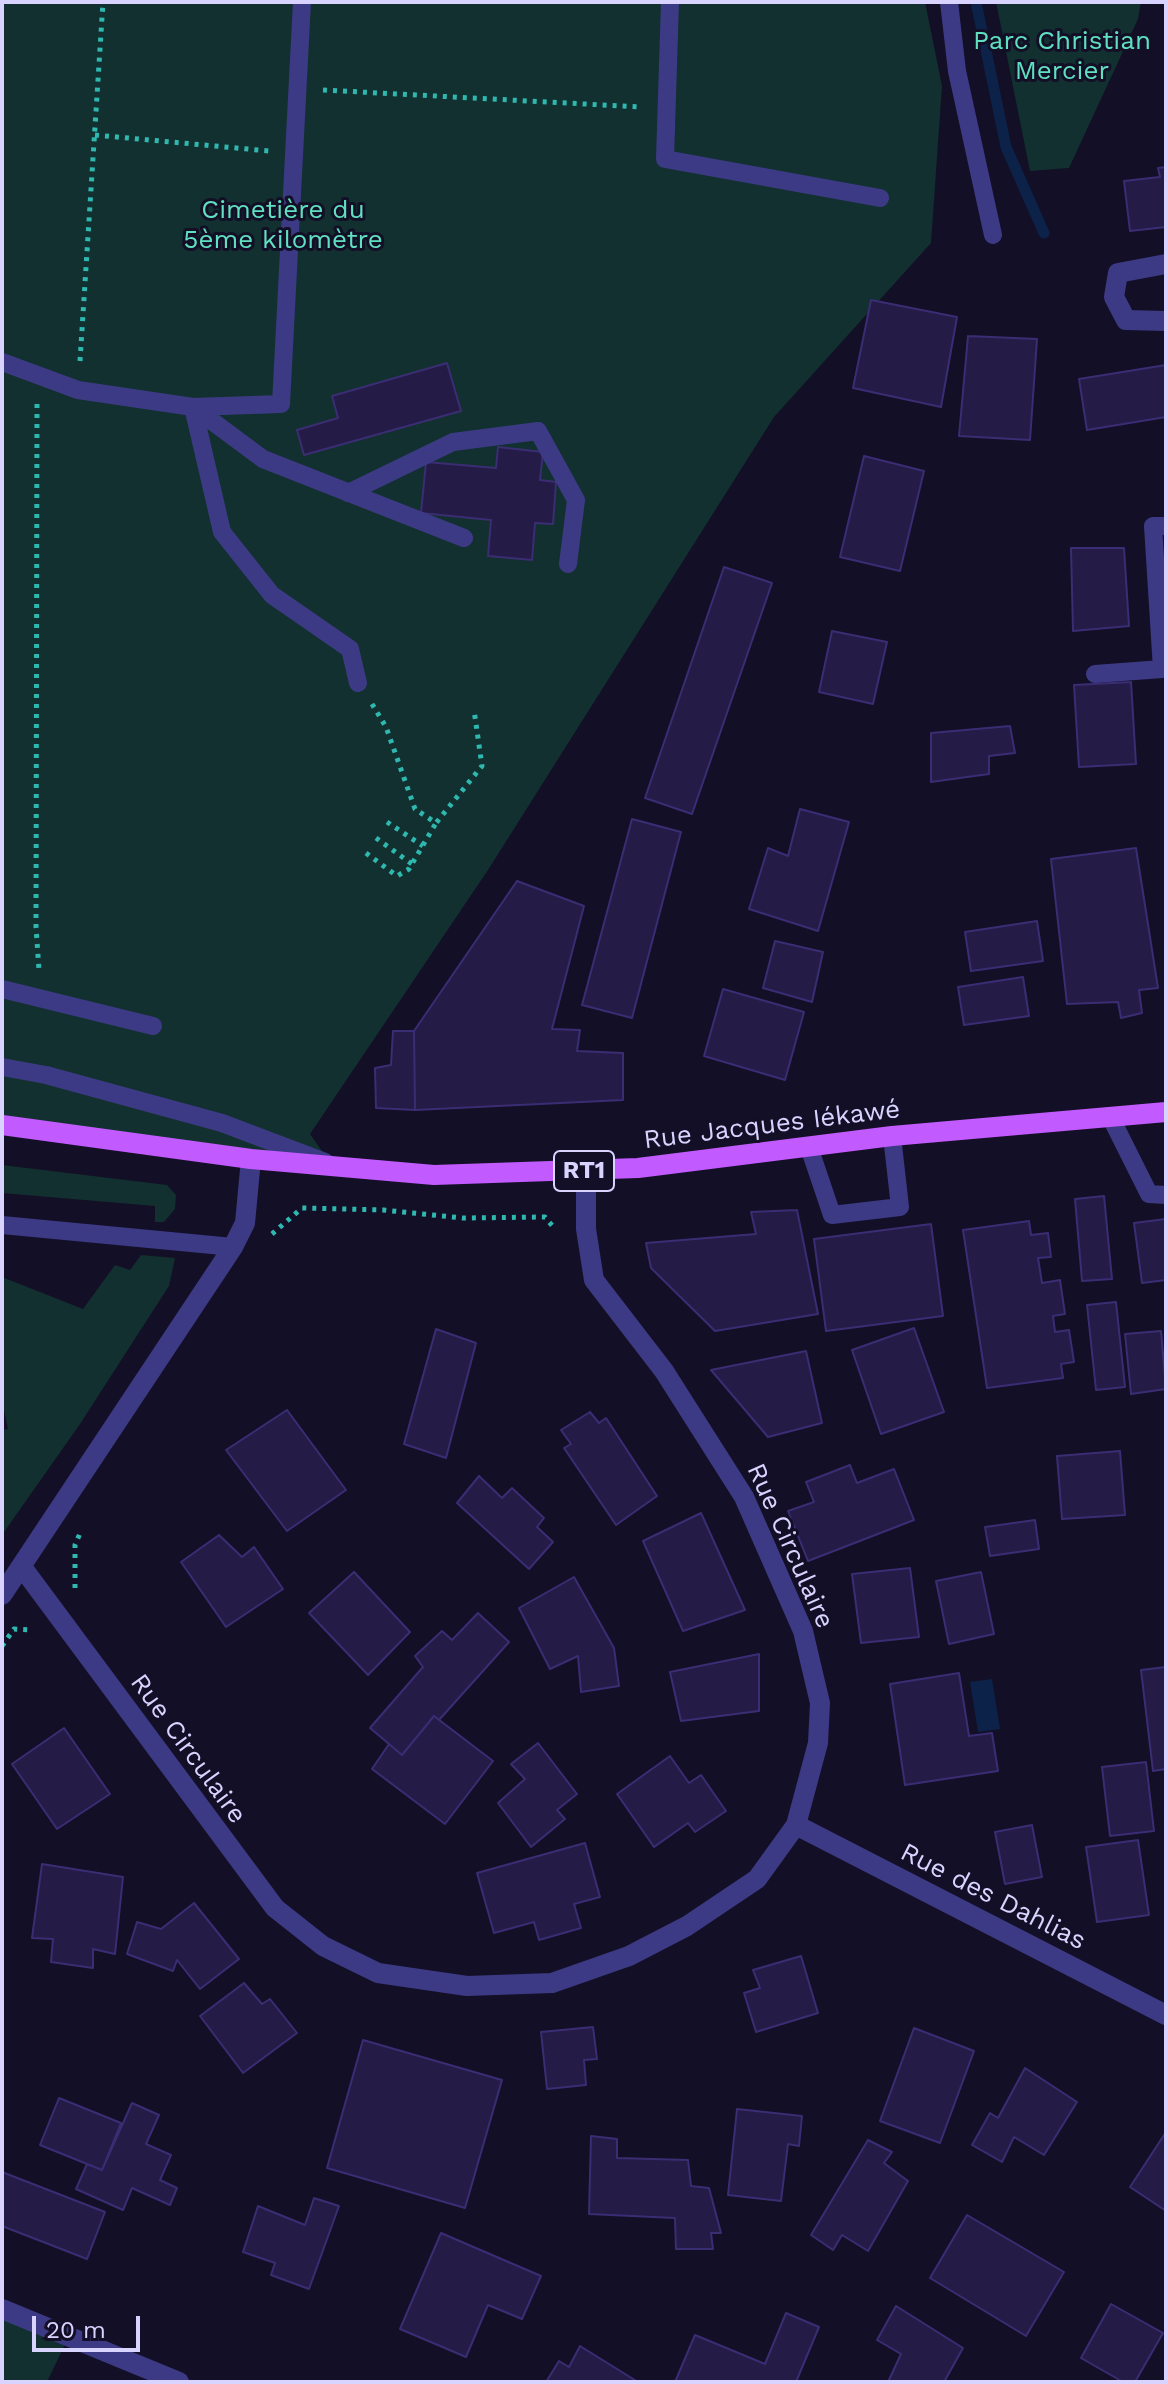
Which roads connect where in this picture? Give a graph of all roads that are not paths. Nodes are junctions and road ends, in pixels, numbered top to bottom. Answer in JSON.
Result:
{"nodes":[{"id":1,"x":302,"y":2,"type":"edge"},
{"id":2,"x":670,"y":2,"type":"edge"},
{"id":3,"x":949,"y":2,"type":"edge"},
{"id":4,"x":880,"y":198,"type":"dead end"},
{"id":5,"x":993,"y":235,"type":"dead end"},
{"id":6,"x":1166,"y":264,"type":"edge"},
{"id":7,"x":1166,"y":321,"type":"edge"},
{"id":8,"x":2,"y":362,"type":"edge"},
{"id":9,"x":193,"y":407,"type":"junction"},
{"id":10,"x":348,"y":493,"type":"junction"},
{"id":11,"x":1166,"y":526,"type":"edge"},
{"id":12,"x":464,"y":538,"type":"dead end"},
{"id":13,"x":568,"y":564,"type":"dead end"},
{"id":14,"x":1095,"y":674,"type":"dead end"},
{"id":15,"x":358,"y":683,"type":"road end"},
{"id":16,"x":2,"y":989,"type":"edge"},
{"id":17,"x":153,"y":1026,"type":"dead end"},
{"id":18,"x":2,"y":1067,"type":"edge"},
{"id":19,"x":1166,"y":1112,"type":"edge"},
{"id":20,"x":1111,"y":1118,"type":"junction"},
{"id":21,"x":2,"y":1125,"type":"edge"},
{"id":22,"x":892,"y":1136,"type":"junction"},
{"id":23,"x":809,"y":1147,"type":"junction"},
{"id":24,"x":251,"y":1159,"type":"junction"},
{"id":25,"x":331,"y":1164,"type":"junction"},
{"id":26,"x":586,"y":1171,"type":"junction"},
{"id":27,"x":1166,"y":1195,"type":"edge"},
{"id":28,"x":2,"y":1225,"type":"edge"},
{"id":29,"x":233,"y":1247,"type":"junction"},
{"id":30,"x":22,"y":1567,"type":"junction"},
{"id":31,"x":2,"y":1595,"type":"edge"},
{"id":32,"x":796,"y":1825,"type":"junction"},
{"id":33,"x":1166,"y":2015,"type":"edge"},
{"id":34,"x":2,"y":2309,"type":"edge"},
{"id":35,"x":179,"y":2382,"type":"edge"}],
"edges":[{"from":1,"to":9,"type":"lane"},
{"from":2,"to":4,"type":"lane"},
{"from":3,"to":5,"type":"lane"},
{"from":6,"to":7,"type":"street"},
{"from":8,"to":9,"type":"lane"},
{"from":9,"to":10,"type":"lane"},
{"from":9,"to":15,"type":"lane"},
{"from":10,"to":12,"type":"lane"},
{"from":10,"to":13,"type":"lane"},
{"from":11,"to":14,"type":"lane"},
{"from":16,"to":17,"type":"lane"},
{"from":18,"to":25,"type":"lane"},
{"from":19,"to":20,"type":"main road","name":"Rue Jacques Iékawé","number":"RT1"},
{"from":20,"to":22,"type":"main road","name":"Rue Jacques Iékawé","number":"RT1"},
{"from":20,"to":27,"type":"lane"},
{"from":21,"to":24,"type":"main road","name":"Rue Jacques Iékawé","number":"RT1"},
{"from":22,"to":23,"type":"main road","name":"Rue Jacques Iékawé","number":"RT1"},
{"from":22,"to":23,"type":"lane"},
{"from":23,"to":26,"type":"main road","name":"Rue Jacques Iékawé","number":"RT1"},
{"from":24,"to":25,"type":"main road","name":"Rue Jacques Iékawé","number":"RT1"},
{"from":24,"to":29,"type":"street"},
{"from":25,"to":26,"type":"main road","name":"Rue Jacques Iékawé","number":"RT1"},
{"from":26,"to":32,"type":"street","name":"Rue Circulaire"},
{"from":28,"to":29,"type":"lane"},
{"from":29,"to":30,"type":"street"},
{"from":30,"to":31,"type":"street"},
{"from":30,"to":32,"type":"street","name":"Rue Circulaire"},
{"from":32,"to":33,"type":"street","name":"Rue des Dahlias"},
{"from":34,"to":35,"type":"street"}]}
